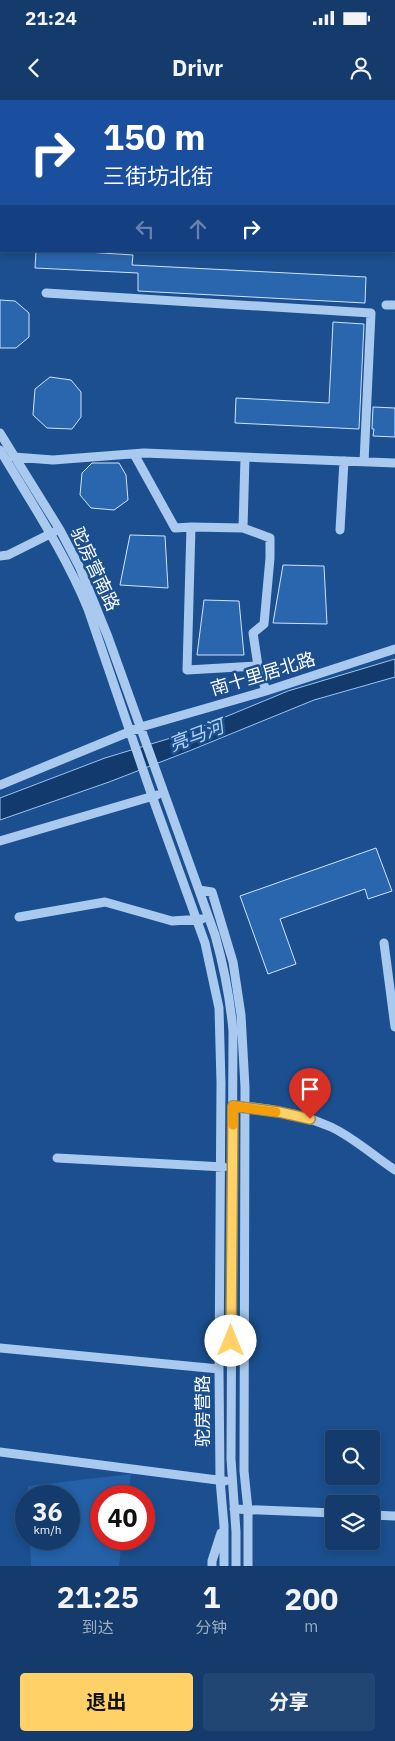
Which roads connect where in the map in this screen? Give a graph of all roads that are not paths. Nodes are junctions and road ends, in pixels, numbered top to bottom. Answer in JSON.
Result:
{"nodes":[{"id":1,"x":46,"y":293,"type":"dead end"},
{"id":2,"x":0,"y":433,"type":"edge"},
{"id":3,"x":0,"y":450,"type":"edge"},
{"id":4,"x":139,"y":454,"type":"junction"},
{"id":5,"x":14,"y":457,"type":"junction"},
{"id":6,"x":245,"y":458,"type":"junction"},
{"id":7,"x":344,"y":461,"type":"junction"},
{"id":8,"x":364,"y":462,"type":"junction"},
{"id":9,"x":395,"y":463,"type":"edge"},
{"id":10,"x":191,"y":527,"type":"junction"},
{"id":11,"x":243,"y":528,"type":"junction"},
{"id":12,"x":340,"y":530,"type":"dead end"},
{"id":13,"x":55,"y":532,"type":"junction"},
{"id":14,"x":0,"y":556,"type":"edge"},
{"id":15,"x":395,"y":650,"type":"edge"},
{"id":16,"x":258,"y":666,"type":"junction"},
{"id":17,"x":266,"y":691,"type":"junction"},
{"id":18,"x":141,"y":727,"type":"junction"},
{"id":19,"x":130,"y":732,"type":"junction"},
{"id":20,"x":0,"y":785,"type":"edge"},
{"id":21,"x":164,"y":792,"type":"junction"},
{"id":22,"x":152,"y":796,"type":"junction"},
{"id":23,"x":0,"y":841,"type":"edge"},
{"id":24,"x":198,"y":890,"type":"junction"},
{"id":25,"x":19,"y":917,"type":"dead end"},
{"id":26,"x":209,"y":918,"type":"junction"},
{"id":27,"x":198,"y":920,"type":"junction"},
{"id":28,"x":384,"y":943,"type":"dead end"},
{"id":29,"x":395,"y":1027,"type":"edge"},
{"id":30,"x":221,"y":1106,"type":"junction"},
{"id":31,"x":233,"y":1106,"type":"junction"},
{"id":32,"x":246,"y":1107,"type":"junction"},
{"id":33,"x":57,"y":1158,"type":"dead end"},
{"id":34,"x":219,"y":1167,"type":"junction"},
{"id":35,"x":232,"y":1168,"type":"junction"},
{"id":36,"x":395,"y":1170,"type":"edge"},
{"id":37,"x":0,"y":1348,"type":"edge"},
{"id":38,"x":219,"y":1369,"type":"junction"},
{"id":39,"x":0,"y":1452,"type":"edge"},
{"id":40,"x":220,"y":1480,"type":"junction"},
{"id":41,"x":232,"y":1482,"type":"junction"},
{"id":42,"x":234,"y":1509,"type":"junction"},
{"id":43,"x":248,"y":1510,"type":"junction"},
{"id":44,"x":325,"y":1513,"type":"edge"},
{"id":45,"x":380,"y":1515,"type":"edge"},
{"id":46,"x":395,"y":1516,"type":"edge"},
{"id":47,"x":224,"y":1526,"type":"junction"},
{"id":48,"x":212,"y":1566,"type":"edge"},
{"id":49,"x":224,"y":1566,"type":"edge"},
{"id":50,"x":236,"y":1566,"type":"edge"},
{"id":51,"x":248,"y":1566,"type":"edge"}],
"edges":[{"from":1,"to":8,"type":"street"},
{"from":2,"to":5,"type":"street","name":"驼房营南路"},
{"from":3,"to":13,"type":"street","name":"驼房营南路"},
{"from":4,"to":5,"type":"street"},
{"from":4,"to":6,"type":"street"},
{"from":4,"to":10,"type":"street"},
{"from":5,"to":13,"type":"street","name":"驼房营南路"},
{"from":6,"to":7,"type":"street"},
{"from":6,"to":11,"type":"street"},
{"from":7,"to":8,"type":"street"},
{"from":7,"to":12,"type":"street"},
{"from":8,"to":9,"type":"street"},
{"from":10,"to":11,"type":"street"},
{"from":10,"to":16,"type":"street"},
{"from":11,"to":16,"type":"street"},
{"from":13,"to":14,"type":"street"},
{"from":13,"to":18,"type":"street","name":"驼房营南路"},
{"from":13,"to":19,"type":"street","name":"驼房营南路"},
{"from":15,"to":17,"type":"street","name":"南十里居北路"},
{"from":16,"to":17,"type":"street"},
{"from":17,"to":18,"type":"street","name":"南十里居北路"},
{"from":18,"to":19,"type":"street","name":"南十里居北路"},
{"from":18,"to":21,"type":"street","name":"驼房营南路"},
{"from":19,"to":20,"type":"street","name":"南十里居北路"},
{"from":19,"to":22,"type":"street","name":"驼房营南路"},
{"from":21,"to":22,"type":"street"},
{"from":21,"to":24,"type":"street","name":"驼房营南路"},
{"from":22,"to":23,"type":"street"},
{"from":22,"to":27,"type":"street","name":"驼房营南路"},
{"from":24,"to":26,"type":"street","name":"驼房营南路"},
{"from":24,"to":32,"type":"street"},
{"from":25,"to":27,"type":"street"},
{"from":26,"to":27,"type":"street"},
{"from":26,"to":31,"type":"street","name":"驼房营路"},
{"from":27,"to":30,"type":"street","name":"驼房营路"},
{"from":28,"to":29,"type":"street"},
{"from":30,"to":31,"type":"street"},
{"from":30,"to":34,"type":"street","name":"驼房营路"},
{"from":31,"to":32,"type":"street"},
{"from":31,"to":35,"type":"street","name":"驼房营路"},
{"from":32,"to":36,"type":"street"},
{"from":32,"to":43,"type":"street"},
{"from":33,"to":34,"type":"street"},
{"from":34,"to":35,"type":"street"},
{"from":34,"to":38,"type":"street","name":"驼房营路"},
{"from":35,"to":41,"type":"street","name":"驼房营路"},
{"from":37,"to":38,"type":"street"},
{"from":38,"to":40,"type":"street","name":"驼房营路"},
{"from":39,"to":40,"type":"street"},
{"from":40,"to":41,"type":"street"},
{"from":40,"to":47,"type":"street","name":"驼房营路"},
{"from":41,"to":42,"type":"street","name":"驼房营路"},
{"from":42,"to":43,"type":"street"},
{"from":42,"to":50,"type":"street","name":"驼房营路"},
{"from":43,"to":44,"type":"street"},
{"from":43,"to":51,"type":"street"},
{"from":45,"to":46,"type":"street"},
{"from":47,"to":48,"type":"street"},
{"from":47,"to":49,"type":"street","name":"驼房营路"}]}
